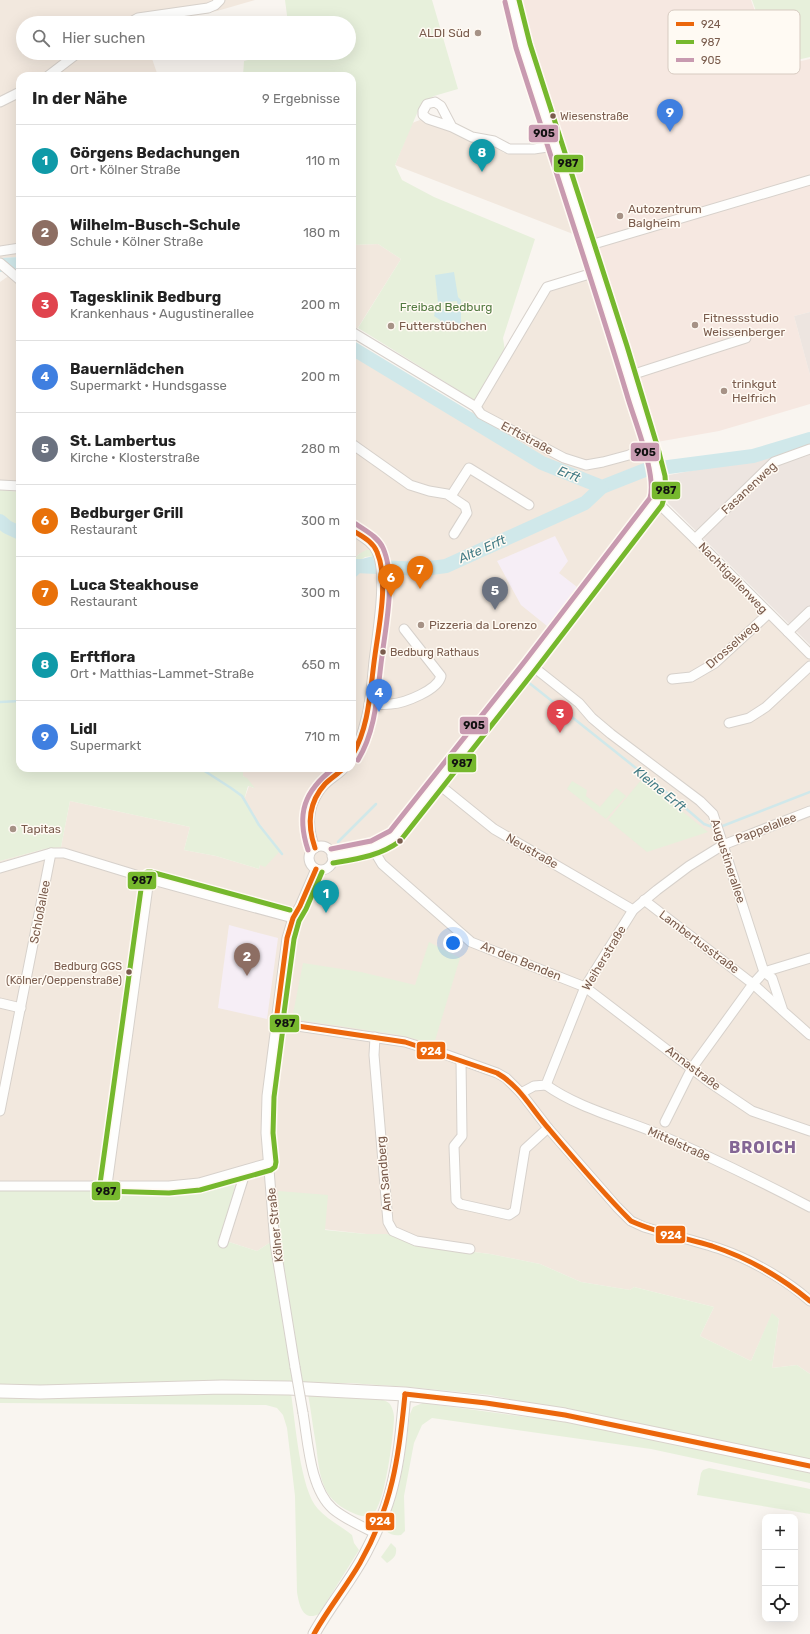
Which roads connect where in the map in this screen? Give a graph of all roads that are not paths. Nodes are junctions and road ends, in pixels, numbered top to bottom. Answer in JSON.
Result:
{"nodes":[{"id":1,"x":220,"y":0,"type":"edge"},
{"id":2,"x":512,"y":0,"type":"edge"},
{"id":3,"x":152,"y":16,"type":"edge"},
{"id":4,"x":69,"y":60,"type":"edge"},
{"id":5,"x":53,"y":72,"type":"edge"},
{"id":6,"x":16,"y":94,"type":"edge"},
{"id":7,"x":0,"y":102,"type":"edge"},
{"id":8,"x":452,"y":127,"type":"dead end"},
{"id":9,"x":554,"y":146,"type":"junction"},
{"id":10,"x":810,"y":180,"type":"edge"},
{"id":11,"x":587,"y":246,"type":"junction"},
{"id":12,"x":16,"y":249,"type":"edge"},
{"id":13,"x":0,"y":251,"type":"edge"},
{"id":14,"x":0,"y":263,"type":"edge"},
{"id":15,"x":596,"y":272,"type":"junction"},
{"id":16,"x":16,"y":276,"type":"edge"},
{"id":17,"x":356,"y":334,"type":"edge"},
{"id":18,"x":746,"y":338,"type":"dead end"},
{"id":19,"x":628,"y":376,"type":"junction"},
{"id":20,"x":476,"y":407,"type":"junction"},
{"id":21,"x":356,"y":447,"type":"edge"},
{"id":22,"x":810,"y":449,"type":"edge"},
{"id":23,"x":651,"y":450,"type":"junction"},
{"id":24,"x":0,"y":485,"type":"edge"},
{"id":25,"x":16,"y":486,"type":"edge"},
{"id":26,"x":451,"y":496,"type":"junction"},
{"id":27,"x":656,"y":501,"type":"junction"},
{"id":28,"x":529,"y":505,"type":"dead end"},
{"id":29,"x":356,"y":533,"type":"edge"},
{"id":30,"x":454,"y":534,"type":"dead end"},
{"id":31,"x":695,"y":539,"type":"junction"},
{"id":32,"x":810,"y":611,"type":"edge"},
{"id":33,"x":768,"y":614,"type":"junction"},
{"id":34,"x":404,"y":629,"type":"dead end"},
{"id":35,"x":788,"y":632,"type":"junction"},
{"id":36,"x":810,"y":654,"type":"edge"},
{"id":37,"x":810,"y":666,"type":"edge"},
{"id":38,"x":528,"y":668,"type":"junction"},
{"id":39,"x":672,"y":679,"type":"dead end"},
{"id":40,"x":369,"y":704,"type":"junction"},
{"id":41,"x":729,"y":723,"type":"dead end"},
{"id":42,"x":356,"y":747,"type":"edge"},
{"id":43,"x":340,"y":772,"type":"edge"},
{"id":44,"x":437,"y":784,"type":"junction"},
{"id":45,"x":810,"y":811,"type":"edge"},
{"id":46,"x":723,"y":845,"type":"junction"},
{"id":47,"x":315,"y":848,"type":"junction"},
{"id":48,"x":373,"y":848,"type":"junction"},
{"id":49,"x":51,"y":853,"type":"junction"},
{"id":50,"x":332,"y":856,"type":"junction"},
{"id":51,"x":0,"y":868,"type":"edge"},
{"id":52,"x":316,"y":868,"type":"junction"},
{"id":53,"x":149,"y":879,"type":"junction"},
{"id":54,"x":644,"y":900,"type":"junction"},
{"id":55,"x":634,"y":910,"type":"junction"},
{"id":56,"x":293,"y":918,"type":"junction"},
{"id":57,"x":810,"y":958,"type":"edge"},
{"id":58,"x":764,"y":972,"type":"junction"},
{"id":59,"x":753,"y":984,"type":"junction"},
{"id":60,"x":585,"y":987,"type":"junction"},
{"id":61,"x":0,"y":1004,"type":"edge"},
{"id":62,"x":21,"y":1008,"type":"junction"},
{"id":63,"x":783,"y":1011,"type":"junction"},
{"id":64,"x":280,"y":1020,"type":"junction"},
{"id":65,"x":810,"y":1035,"type":"edge"},
{"id":66,"x":375,"y":1037,"type":"junction"},
{"id":67,"x":461,"y":1060,"type":"junction"},
{"id":68,"x":692,"y":1068,"type":"junction"},
{"id":69,"x":546,"y":1085,"type":"junction"},
{"id":70,"x":521,"y":1093,"type":"junction"},
{"id":71,"x":0,"y":1111,"type":"edge"},
{"id":72,"x":665,"y":1122,"type":"dead end"},
{"id":73,"x":548,"y":1128,"type":"junction"},
{"id":74,"x":810,"y":1131,"type":"edge"},
{"id":75,"x":269,"y":1163,"type":"junction"},
{"id":76,"x":246,"y":1170,"type":"junction"},
{"id":77,"x":107,"y":1185,"type":"junction"},
{"id":78,"x":0,"y":1186,"type":"edge"},
{"id":79,"x":810,"y":1207,"type":"edge"},
{"id":80,"x":223,"y":1243,"type":"dead end"},
{"id":81,"x":470,"y":1249,"type":"dead end"},
{"id":82,"x":810,"y":1302,"type":"edge"},
{"id":83,"x":0,"y":1391,"type":"edge"},
{"id":84,"x":405,"y":1394,"type":"junction"},
{"id":85,"x":810,"y":1466,"type":"edge"},
{"id":86,"x":376,"y":1533,"type":"junction"},
{"id":87,"x":314,"y":1634,"type":"edge"}],
"edges":[{"from":1,"to":3,"type":"street"},
{"from":2,"to":9,"type":"street"},
{"from":4,"to":5,"type":"street"},
{"from":6,"to":7,"type":"street"},
{"from":8,"to":9,"type":"street"},
{"from":9,"to":11,"type":"street"},
{"from":10,"to":11,"type":"street"},
{"from":11,"to":15,"type":"street"},
{"from":12,"to":13,"type":"street"},
{"from":14,"to":16,"type":"street"},
{"from":15,"to":19,"type":"street"},
{"from":15,"to":20,"type":"street"},
{"from":17,"to":20,"type":"street","name":"Erftstraße"},
{"from":18,"to":19,"type":"street"},
{"from":19,"to":23,"type":"street"},
{"from":20,"to":23,"type":"street","name":"Erftstraße"},
{"from":21,"to":26,"type":"street"},
{"from":22,"to":31,"type":"street","name":"Fasanenweg"},
{"from":23,"to":27,"type":"street"},
{"from":24,"to":25,"type":"street"},
{"from":26,"to":28,"type":"street"},
{"from":26,"to":30,"type":"street"},
{"from":27,"to":31,"type":"street","name":"Nachtigallenweg"},
{"from":27,"to":38,"type":"street"},
{"from":29,"to":40,"type":"street"},
{"from":31,"to":33,"type":"street","name":"Nachtigallenweg"},
{"from":32,"to":35,"type":"street"},
{"from":33,"to":35,"type":"street","name":"Nachtigallenweg"},
{"from":33,"to":39,"type":"street","name":"Drosselweg"},
{"from":34,"to":40,"type":"street"},
{"from":35,"to":36,"type":"street","name":"Nachtigallenweg"},
{"from":37,"to":41,"type":"street"},
{"from":38,"to":44,"type":"street"},
{"from":38,"to":46,"type":"street","name":"Augustinerallee"},
{"from":40,"to":42,"type":"street"},
{"from":43,"to":47,"type":"street"},
{"from":44,"to":48,"type":"street"},
{"from":44,"to":55,"type":"street","name":"Neustraße"},
{"from":45,"to":46,"type":"street","name":"Pappelallee"},
{"from":46,"to":54,"type":"street","name":"Weiherstraße"},
{"from":46,"to":58,"type":"street","name":"Augustinerallee"},
{"from":47,"to":50,"type":"street"},
{"from":47,"to":52,"type":"street"},
{"from":48,"to":50,"type":"street"},
{"from":48,"to":60,"type":"street","name":"An den Benden"},
{"from":49,"to":51,"type":"street"},
{"from":49,"to":53,"type":"street"},
{"from":49,"to":62,"type":"street","name":"Schloßallee"},
{"from":50,"to":52,"type":"street"},
{"from":52,"to":56,"type":"street","name":"Kölner Straße"},
{"from":53,"to":56,"type":"street"},
{"from":53,"to":77,"type":"street"},
{"from":54,"to":55,"type":"street","name":"Weiherstraße"},
{"from":54,"to":59,"type":"street","name":"Lambertusstraße"},
{"from":55,"to":60,"type":"street","name":"Weiherstraße"},
{"from":56,"to":64,"type":"street","name":"Kölner Straße"},
{"from":57,"to":58,"type":"street"},
{"from":58,"to":59,"type":"street"},
{"from":58,"to":63,"type":"street","name":"Augustinerallee"},
{"from":59,"to":63,"type":"street","name":"Augustinerallee"},
{"from":59,"to":68,"type":"street"},
{"from":60,"to":68,"type":"street","name":"Annastraße"},
{"from":60,"to":69,"type":"street","name":"Weiherstraße"},
{"from":61,"to":62,"type":"street"},
{"from":62,"to":71,"type":"street","name":"Schloßallee"},
{"from":63,"to":65,"type":"street","name":"Augustinerallee"},
{"from":64,"to":66,"type":"street"},
{"from":64,"to":75,"type":"street","name":"Kölner Straße"},
{"from":66,"to":67,"type":"street"},
{"from":66,"to":81,"type":"street","name":"Am Sandberg"},
{"from":67,"to":70,"type":"street"},
{"from":67,"to":73,"type":"street"},
{"from":68,"to":72,"type":"street"},
{"from":68,"to":74,"type":"street","name":"Annastraße"},
{"from":69,"to":70,"type":"street"},
{"from":69,"to":79,"type":"street","name":"Mittelstraße"},
{"from":70,"to":73,"type":"street"},
{"from":73,"to":82,"type":"street"},
{"from":75,"to":76,"type":"street"},
{"from":75,"to":86,"type":"street","name":"Kölner Straße","bridge":true},
{"from":76,"to":77,"type":"street"},
{"from":76,"to":80,"type":"street"},
{"from":77,"to":78,"type":"street"},
{"from":83,"to":84,"type":"main road"},
{"from":84,"to":85,"type":"main road"},
{"from":84,"to":86,"type":"street"},
{"from":86,"to":87,"type":"street"}]}
